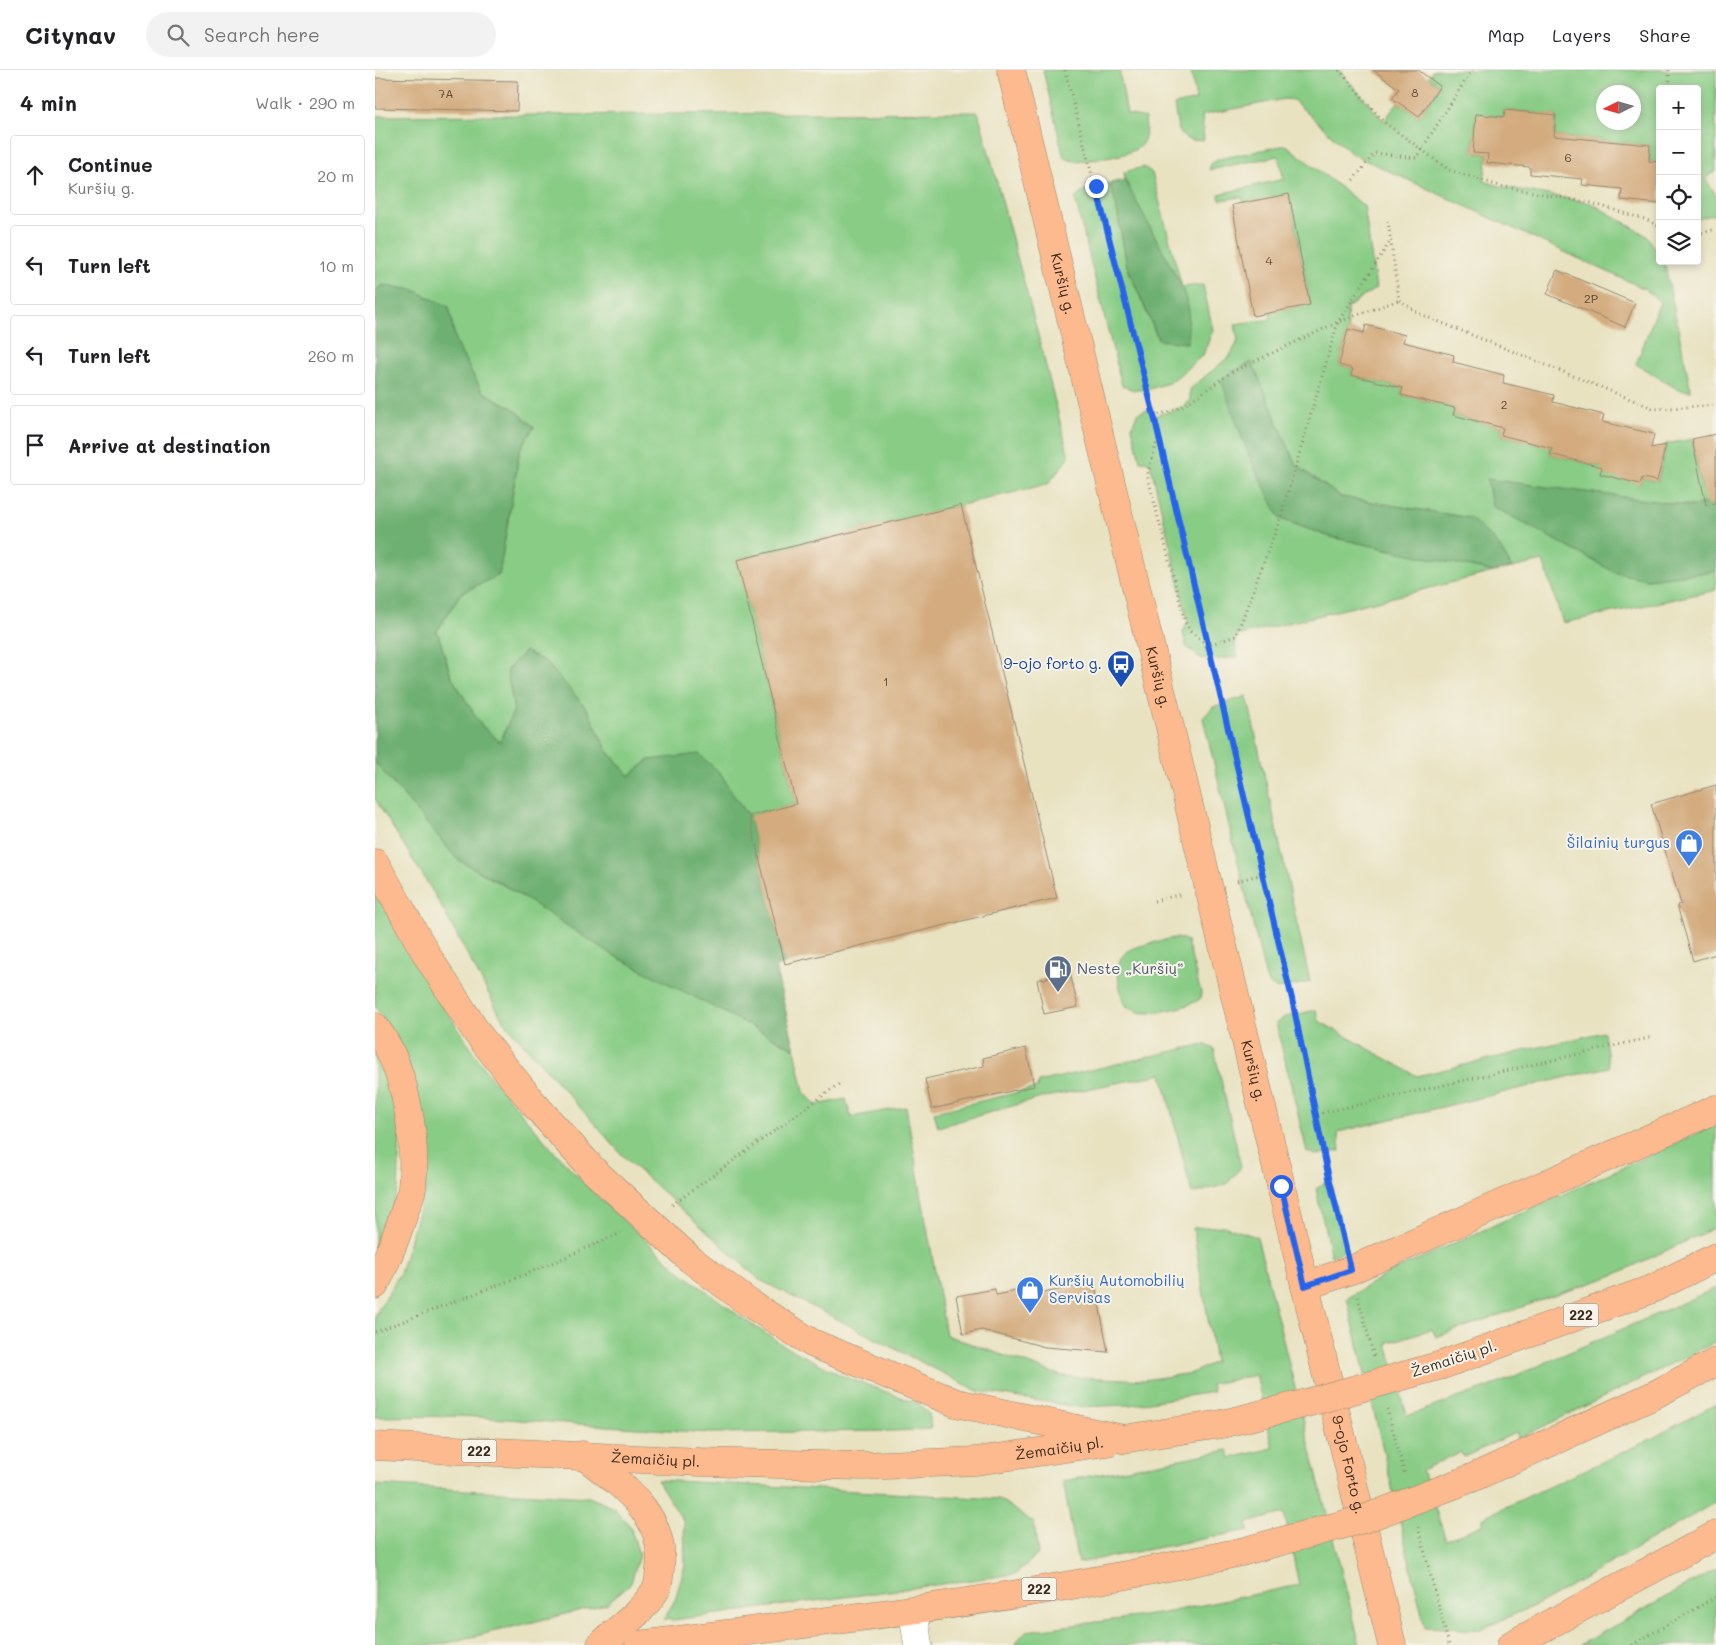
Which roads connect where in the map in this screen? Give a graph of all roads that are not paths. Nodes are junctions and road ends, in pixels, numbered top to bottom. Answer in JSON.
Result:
{"nodes":[{"id":1,"x":1011,"y":70,"type":"edge"},
{"id":2,"x":375,"y":864,"type":"edge"},
{"id":3,"x":375,"y":1027,"type":"edge"},
{"id":4,"x":1716,"y":1109,"type":"edge"},
{"id":5,"x":1716,"y":1257,"type":"edge"},
{"id":6,"x":375,"y":1285,"type":"edge"},
{"id":7,"x":1305,"y":1286,"type":"junction"},
{"id":8,"x":1716,"y":1362,"type":"edge"},
{"id":9,"x":1123,"y":1439,"type":"junction"},
{"id":10,"x":375,"y":1446,"type":"edge"},
{"id":11,"x":583,"y":1455,"type":"junction"},
{"id":12,"x":1716,"y":1535,"type":"edge"},
{"id":13,"x":913,"y":1610,"type":"junction"},
{"id":14,"x":836,"y":1620,"type":"junction"},
{"id":15,"x":601,"y":1645,"type":"edge"},
{"id":16,"x":639,"y":1645,"type":"edge"},
{"id":17,"x":765,"y":1645,"type":"edge"},
{"id":18,"x":918,"y":1645,"type":"edge"},
{"id":19,"x":1392,"y":1645,"type":"edge"},
{"id":20,"x":1511,"y":1645,"type":"edge"}],
"edges":[{"from":1,"to":7,"type":"main road","name":"Kuršių g."},
{"from":2,"to":9,"type":"main road"},
{"from":3,"to":6,"type":"main road"},
{"from":4,"to":7,"type":"main road"},
{"from":5,"to":9,"type":"main road","name":"Žemaičių pl.","number":"222","bridge":true},
{"from":7,"to":19,"type":"main road","name":"9-ojo Forto g."},
{"from":8,"to":13,"type":"main road","number":"222","bridge":true},
{"from":9,"to":11,"type":"main road","name":"Žemaičių pl.","number":"222"},
{"from":10,"to":11,"type":"main road","name":"Žemaičių pl.","number":"222"},
{"from":11,"to":15,"type":"main road"},
{"from":12,"to":20,"type":"main road"},
{"from":13,"to":14,"type":"main road","number":"222"},
{"from":13,"to":18,"type":"street"},
{"from":14,"to":16,"type":"main road","number":"222"},
{"from":14,"to":17,"type":"main road"}]}
